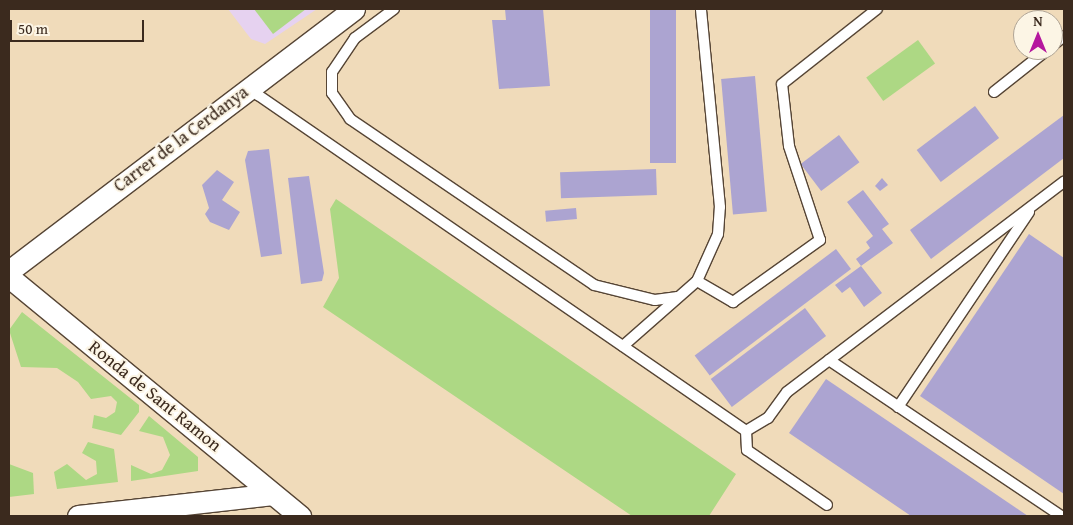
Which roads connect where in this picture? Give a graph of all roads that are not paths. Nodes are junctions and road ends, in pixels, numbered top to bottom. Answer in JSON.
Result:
{"nodes":[{"id":1,"x":354,"y":9,"type":"edge"},
{"id":2,"x":394,"y":9,"type":"edge"},
{"id":3,"x":701,"y":9,"type":"edge"},
{"id":4,"x":877,"y":9,"type":"edge"},
{"id":5,"x":865,"y":12,"type":"edge"},
{"id":6,"x":1034,"y":60,"type":"edge"},
{"id":7,"x":252,"y":85,"type":"junction"},
{"id":8,"x":994,"y":92,"type":"dead end"},
{"id":9,"x":1064,"y":182,"type":"edge"},
{"id":10,"x":1034,"y":205,"type":"junction"},
{"id":11,"x":9,"y":271,"type":"edge"},
{"id":12,"x":9,"y":277,"type":"edge"},
{"id":13,"x":697,"y":281,"type":"junction"},
{"id":14,"x":676,"y":297,"type":"junction"},
{"id":15,"x":623,"y":346,"type":"junction"},
{"id":16,"x":830,"y":360,"type":"junction"},
{"id":17,"x":898,"y":407,"type":"junction"},
{"id":18,"x":746,"y":431,"type":"junction"},
{"id":19,"x":273,"y":494,"type":"junction"},
{"id":20,"x":828,"y":505,"type":"dead end"},
{"id":21,"x":78,"y":516,"type":"edge"},
{"id":22,"x":300,"y":516,"type":"edge"},
{"id":23,"x":1061,"y":516,"type":"edge"}],
"edges":[{"from":1,"to":7,"type":"street","name":"Carrer de la Cerdanya"},
{"from":2,"to":14,"type":"lane"},
{"from":3,"to":13,"type":"lane"},
{"from":4,"to":5,"type":"lane"},
{"from":5,"to":13,"type":"lane"},
{"from":6,"to":8,"type":"lane"},
{"from":7,"to":11,"type":"street","name":"Carrer de la Cerdanya"},
{"from":7,"to":15,"type":"lane"},
{"from":9,"to":10,"type":"lane"},
{"from":10,"to":16,"type":"lane"},
{"from":10,"to":17,"type":"lane"},
{"from":12,"to":19,"type":"street","name":"Ronda de Sant Ramon"},
{"from":13,"to":14,"type":"lane"},
{"from":14,"to":15,"type":"lane"},
{"from":15,"to":18,"type":"lane"},
{"from":16,"to":17,"type":"lane"},
{"from":16,"to":18,"type":"lane"},
{"from":17,"to":23,"type":"lane"},
{"from":18,"to":20,"type":"lane"},
{"from":19,"to":21,"type":"street"},
{"from":19,"to":22,"type":"street","name":"Ronda de Sant Ramon"}]}
